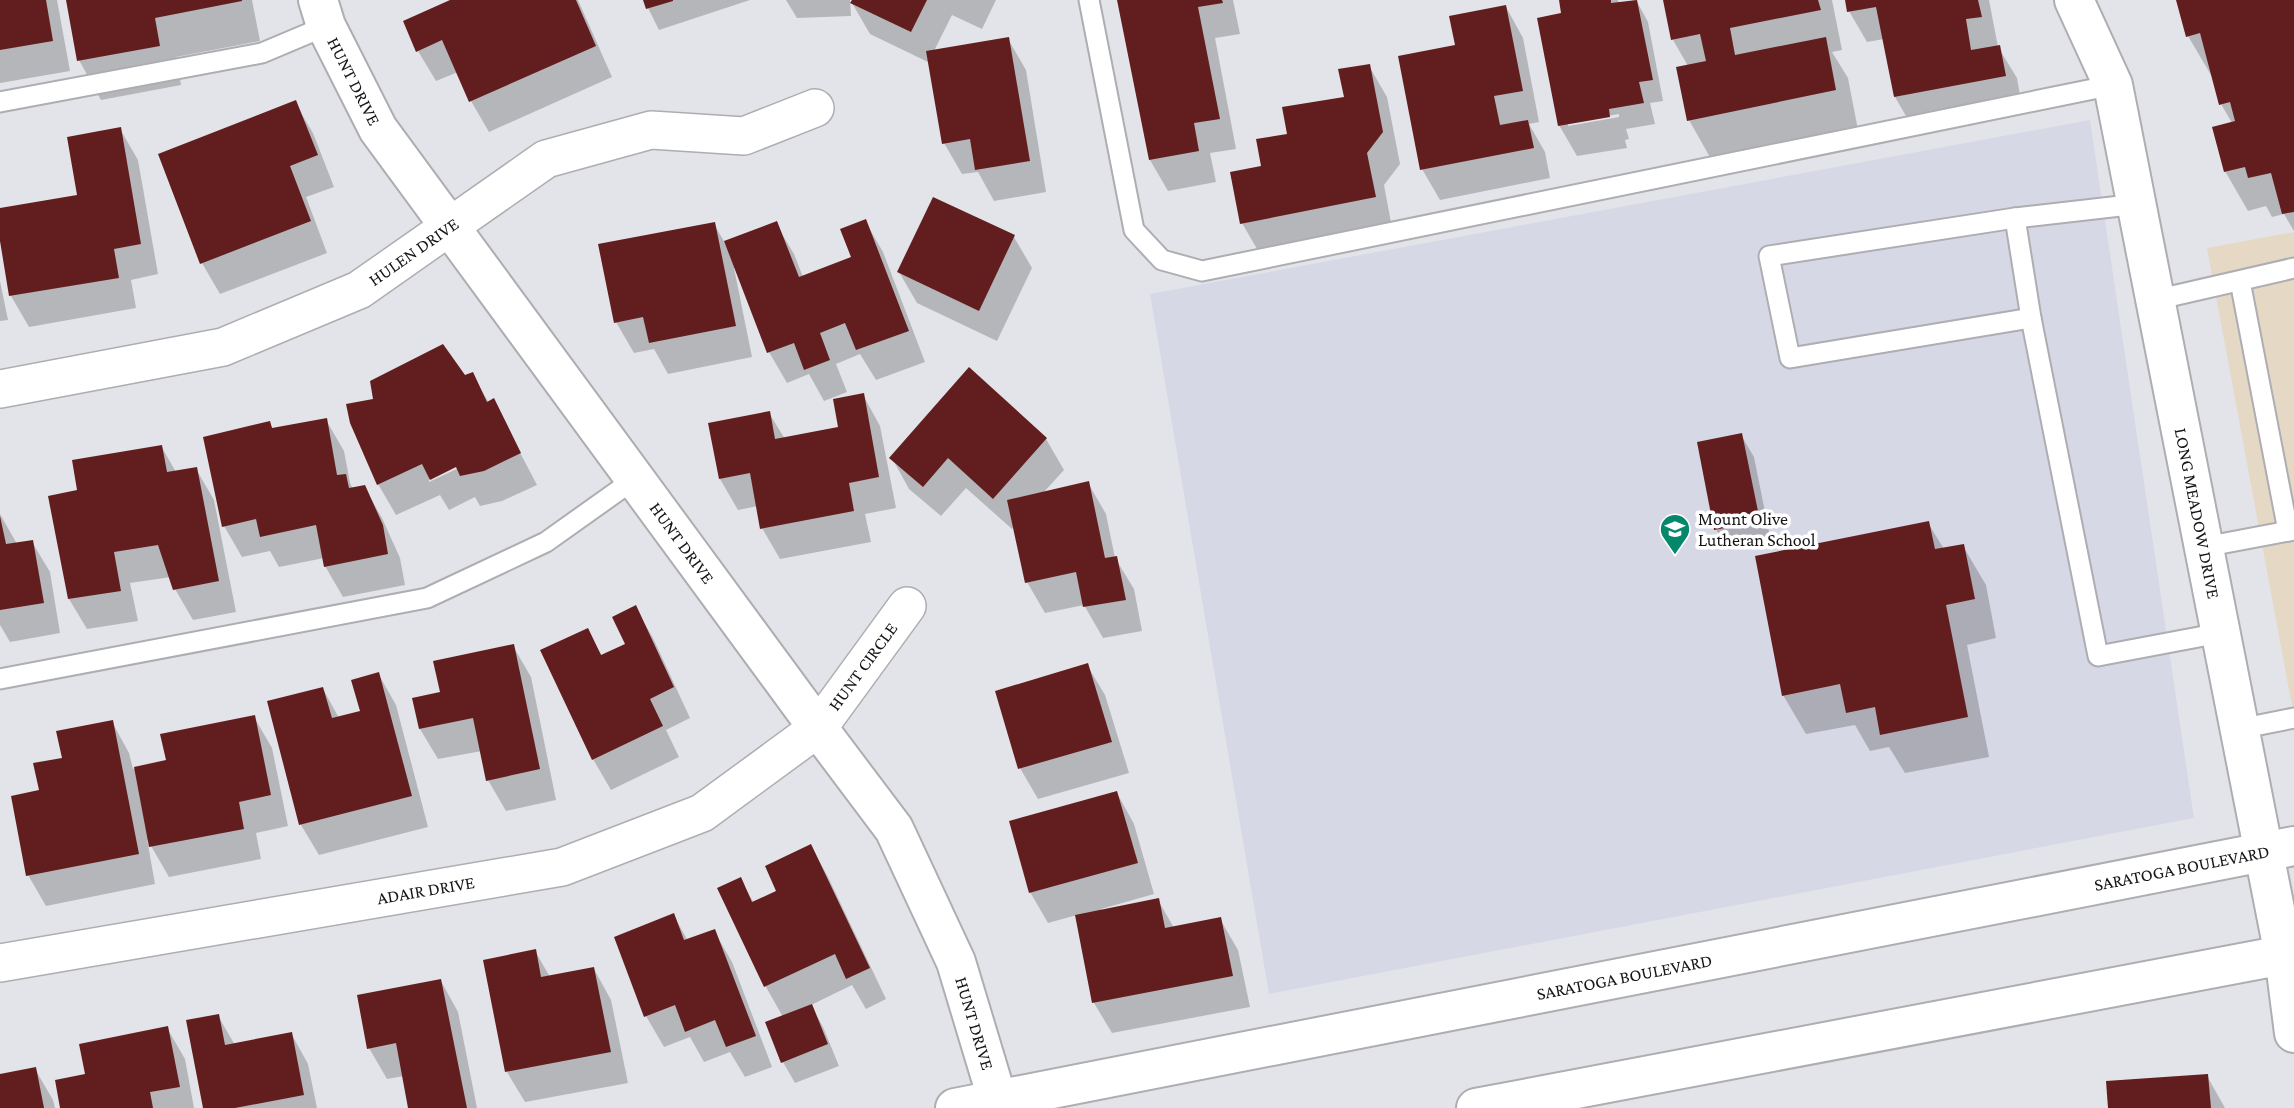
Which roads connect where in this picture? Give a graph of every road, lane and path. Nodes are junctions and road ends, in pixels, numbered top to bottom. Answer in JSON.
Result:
{"nodes":[{"id":1,"x":1089,"y":0,"type":"edge"},
{"id":2,"x":2074,"y":0,"type":"edge"},
{"id":3,"x":322,"y":13,"type":"edge"},
{"id":4,"x":2113,"y":85,"type":"junction"},
{"id":5,"x":0,"y":102,"type":"edge"},
{"id":6,"x":815,"y":108,"type":"dead end"},
{"id":7,"x":2138,"y":204,"type":"junction"},
{"id":8,"x":2015,"y":218,"type":"junction"},
{"id":9,"x":449,"y":227,"type":"junction"},
{"id":10,"x":2294,"y":268,"type":"edge"},
{"id":11,"x":2240,"y":281,"type":"junction"},
{"id":12,"x":2155,"y":300,"type":"junction"},
{"id":13,"x":2031,"y":318,"type":"junction"},
{"id":14,"x":0,"y":389,"type":"edge"},
{"id":15,"x":636,"y":478,"type":"junction"},
{"id":16,"x":2291,"y":530,"type":"edge"},
{"id":17,"x":2204,"y":547,"type":"junction"},
{"id":18,"x":907,"y":606,"type":"dead end"},
{"id":19,"x":2220,"y":633,"type":"junction"},
{"id":20,"x":0,"y":679,"type":"edge"},
{"id":21,"x":2294,"y":718,"type":"edge"},
{"id":22,"x":818,"y":728,"type":"junction"},
{"id":23,"x":2239,"y":729,"type":"junction"},
{"id":24,"x":2278,"y":849,"type":"edge"},
{"id":25,"x":2289,"y":954,"type":"edge"},
{"id":26,"x":0,"y":963,"type":"edge"},
{"id":27,"x":2294,"y":1033,"type":"edge"},
{"id":28,"x":999,"y":1104,"type":"edge"},
{"id":29,"x":955,"y":1108,"type":"edge"},
{"id":30,"x":1476,"y":1108,"type":"edge"}],
"edges":[{"from":1,"to":4,"type":"lane"},
{"from":2,"to":4,"type":"street","name":"LONG MEADOW DRIVE"},
{"from":3,"to":5,"type":"lane"},
{"from":3,"to":9,"type":"street","name":"HUNT DRIVE"},
{"from":4,"to":7,"type":"street","name":"LONG MEADOW DRIVE"},
{"from":6,"to":9,"type":"street","name":"HULEN DRIVE"},
{"from":7,"to":8,"type":"lane"},
{"from":7,"to":12,"type":"street","name":"LONG MEADOW DRIVE"},
{"from":8,"to":13,"type":"lane"},
{"from":8,"to":13,"type":"lane"},
{"from":9,"to":14,"type":"street","name":"HULEN DRIVE"},
{"from":9,"to":15,"type":"street","name":"HUNT DRIVE"},
{"from":10,"to":11,"type":"lane"},
{"from":11,"to":12,"type":"lane"},
{"from":11,"to":16,"type":"lane"},
{"from":12,"to":17,"type":"street","name":"LONG MEADOW DRIVE"},
{"from":13,"to":19,"type":"lane"},
{"from":15,"to":20,"type":"lane"},
{"from":15,"to":22,"type":"street","name":"HUNT DRIVE"},
{"from":16,"to":17,"type":"lane"},
{"from":17,"to":19,"type":"street","name":"LONG MEADOW DRIVE"},
{"from":18,"to":22,"type":"street","name":"HUNT CIRCLE"},
{"from":19,"to":23,"type":"street","name":"LONG MEADOW DRIVE"},
{"from":21,"to":23,"type":"lane"},
{"from":22,"to":26,"type":"street","name":"ADAIR DRIVE"},
{"from":22,"to":28,"type":"street","name":"HUNT DRIVE"},
{"from":23,"to":24,"type":"street","name":"LONG MEADOW DRIVE"},
{"from":24,"to":25,"type":"street","name":"LONG MEADOW DRIVE"},
{"from":24,"to":28,"type":"street","name":"SARATOGA BOULEVARD"},
{"from":25,"to":27,"type":"street","name":"LONG MEADOW DRIVE"},
{"from":25,"to":30,"type":"street"},
{"from":28,"to":29,"type":"street","name":"SARATOGA BOULEVARD"}]}
